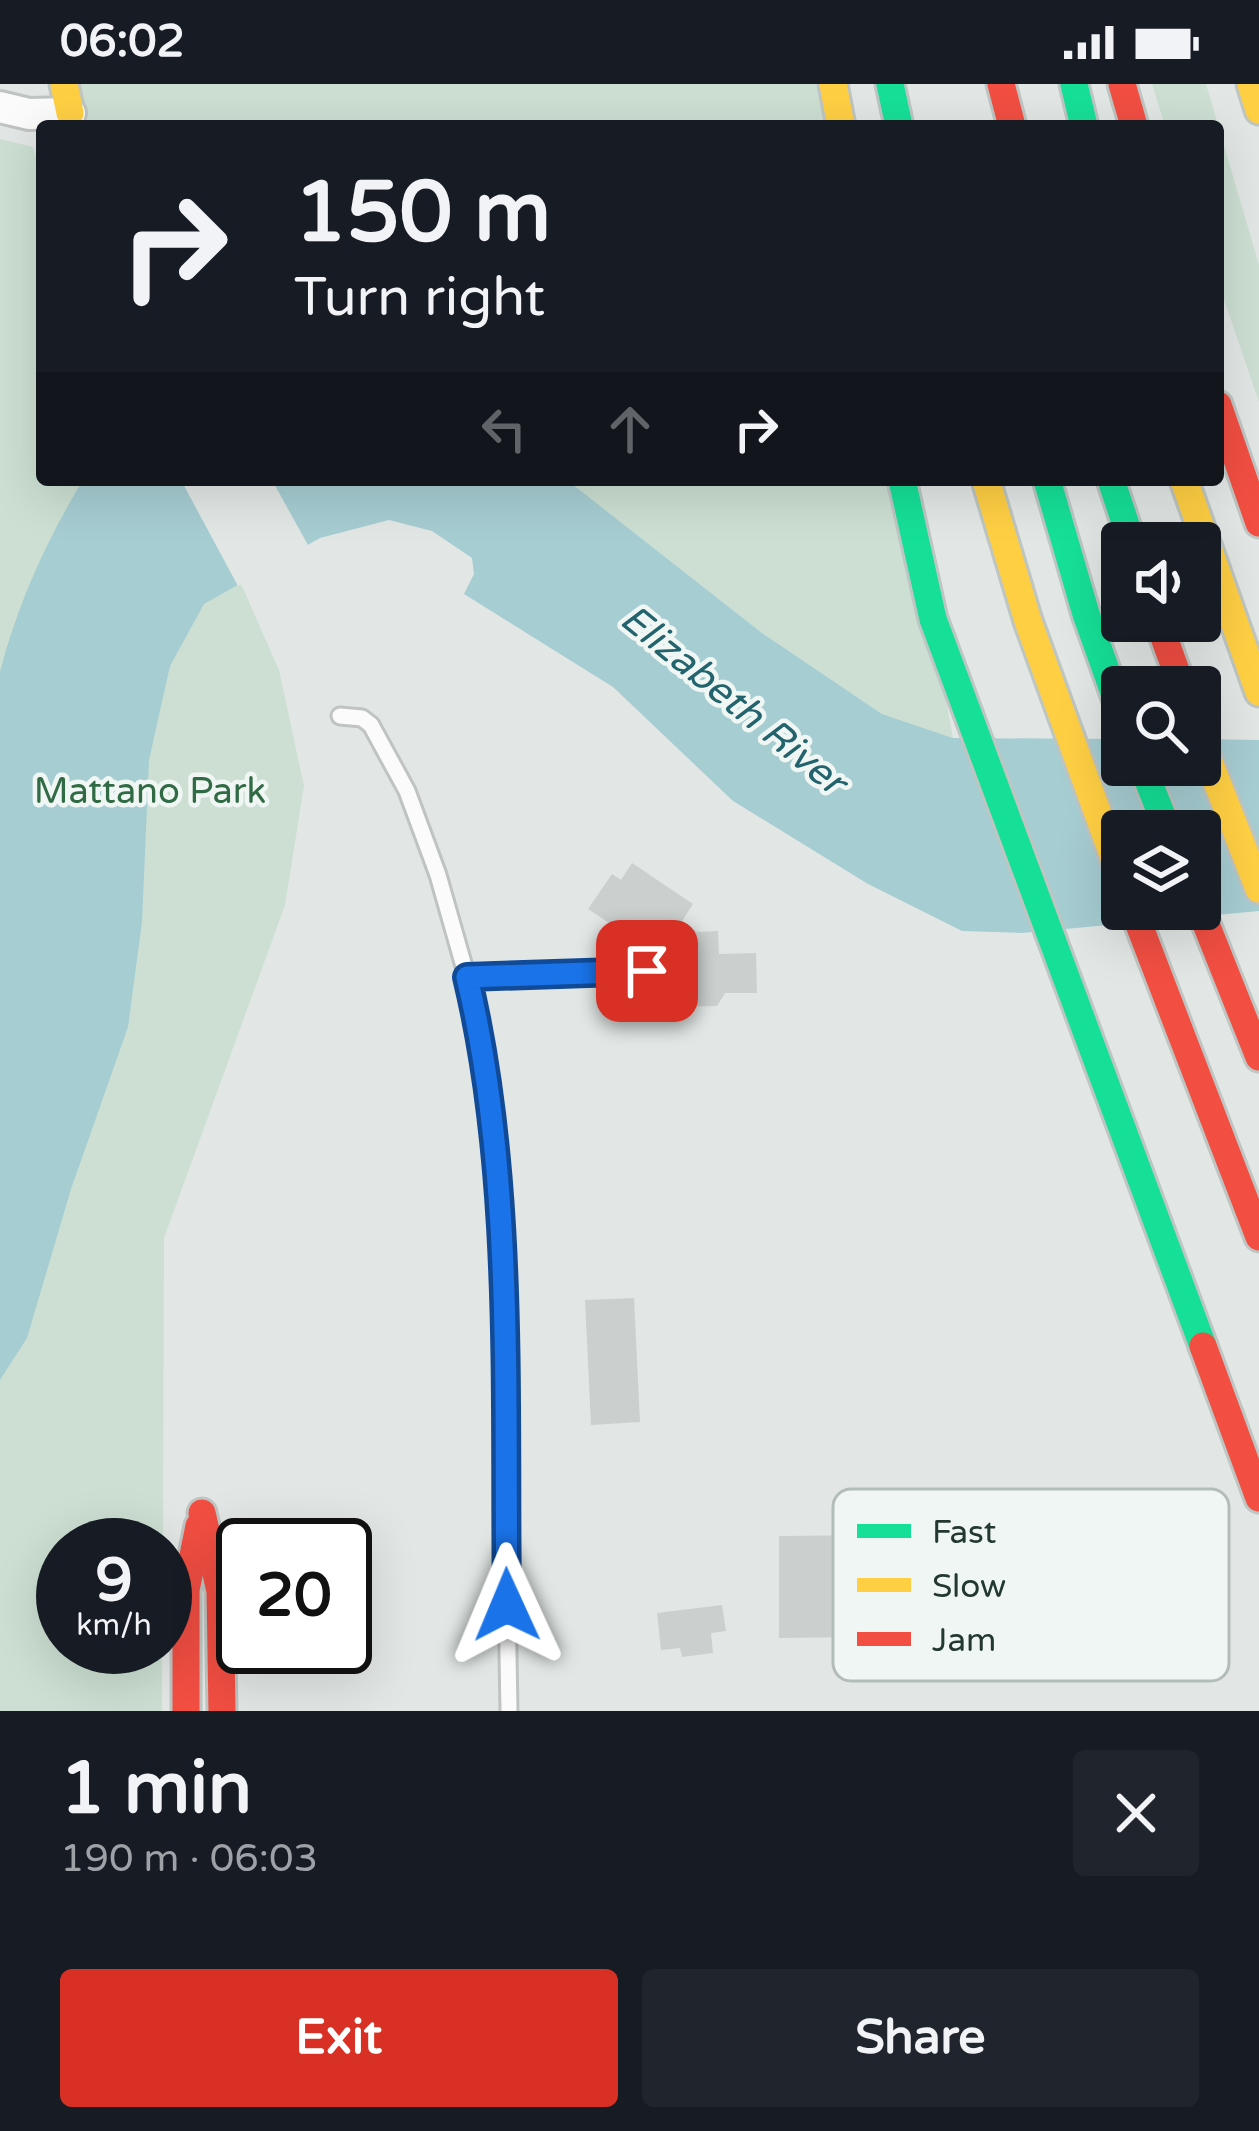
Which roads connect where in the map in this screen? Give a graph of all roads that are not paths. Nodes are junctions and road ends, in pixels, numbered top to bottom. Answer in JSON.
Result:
{"nodes":[{"id":1,"x":833,"y":84,"type":"edge"},
{"id":2,"x":890,"y":84,"type":"edge"},
{"id":3,"x":1001,"y":84,"type":"edge"},
{"id":4,"x":1074,"y":84,"type":"edge"},
{"id":5,"x":1122,"y":84,"type":"edge"},
{"id":6,"x":1251,"y":84,"type":"edge"},
{"id":7,"x":67,"y":98,"type":"edge"},
{"id":8,"x":0,"y":107,"type":"edge"},
{"id":9,"x":1259,"y":110,"type":"edge"},
{"id":10,"x":840,"y":120,"type":"edge"},
{"id":11,"x":897,"y":120,"type":"edge"},
{"id":12,"x":1010,"y":120,"type":"edge"},
{"id":13,"x":1083,"y":120,"type":"edge"},
{"id":14,"x":1132,"y":120,"type":"edge"},
{"id":15,"x":1224,"y":422,"type":"edge"},
{"id":16,"x":903,"y":486,"type":"edge"},
{"id":17,"x":988,"y":486,"type":"edge"},
{"id":18,"x":1050,"y":486,"type":"edge"},
{"id":19,"x":1113,"y":486,"type":"edge"},
{"id":20,"x":1186,"y":486,"type":"edge"},
{"id":21,"x":1125,"y":522,"type":"edge"},
{"id":22,"x":1259,"y":523,"type":"edge"},
{"id":23,"x":1105,"y":666,"type":"edge"},
{"id":24,"x":1259,"y":692,"type":"edge"},
{"id":25,"x":340,"y":716,"type":"dead end"},
{"id":26,"x":1218,"y":786,"type":"edge"},
{"id":27,"x":1101,"y":822,"type":"edge"},
{"id":28,"x":1259,"y":889,"type":"edge"},
{"id":29,"x":1141,"y":930,"type":"edge"},
{"id":30,"x":1208,"y":930,"type":"edge"},
{"id":31,"x":647,"y":971,"type":"dead end"},
{"id":32,"x":467,"y":977,"type":"junction"},
{"id":33,"x":1259,"y":1057,"type":"edge"},
{"id":34,"x":1259,"y":1238,"type":"edge"},
{"id":35,"x":1259,"y":1498,"type":"edge"},
{"id":36,"x":186,"y":1711,"type":"edge"},
{"id":37,"x":223,"y":1711,"type":"edge"},
{"id":38,"x":509,"y":1711,"type":"edge"}],
"edges":[{"from":1,"to":10,"type":"main road"},
{"from":2,"to":11,"type":"main road"},
{"from":3,"to":12,"type":"main road"},
{"from":4,"to":13,"type":"main road"},
{"from":5,"to":14,"type":"main road"},
{"from":6,"to":9,"type":"main road"},
{"from":7,"to":8,"type":"street"},
{"from":15,"to":22,"type":"main road"},
{"from":16,"to":35,"type":"main road"},
{"from":17,"to":27,"type":"main road"},
{"from":18,"to":23,"type":"main road"},
{"from":19,"to":21,"type":"main road"},
{"from":20,"to":24,"type":"main road"},
{"from":25,"to":32,"type":"lane"},
{"from":26,"to":28,"type":"main road"},
{"from":29,"to":34,"type":"main road"},
{"from":30,"to":33,"type":"main road"},
{"from":31,"to":32,"type":"lane"},
{"from":32,"to":38,"type":"lane"},
{"from":36,"to":37,"type":"main road"}]}
